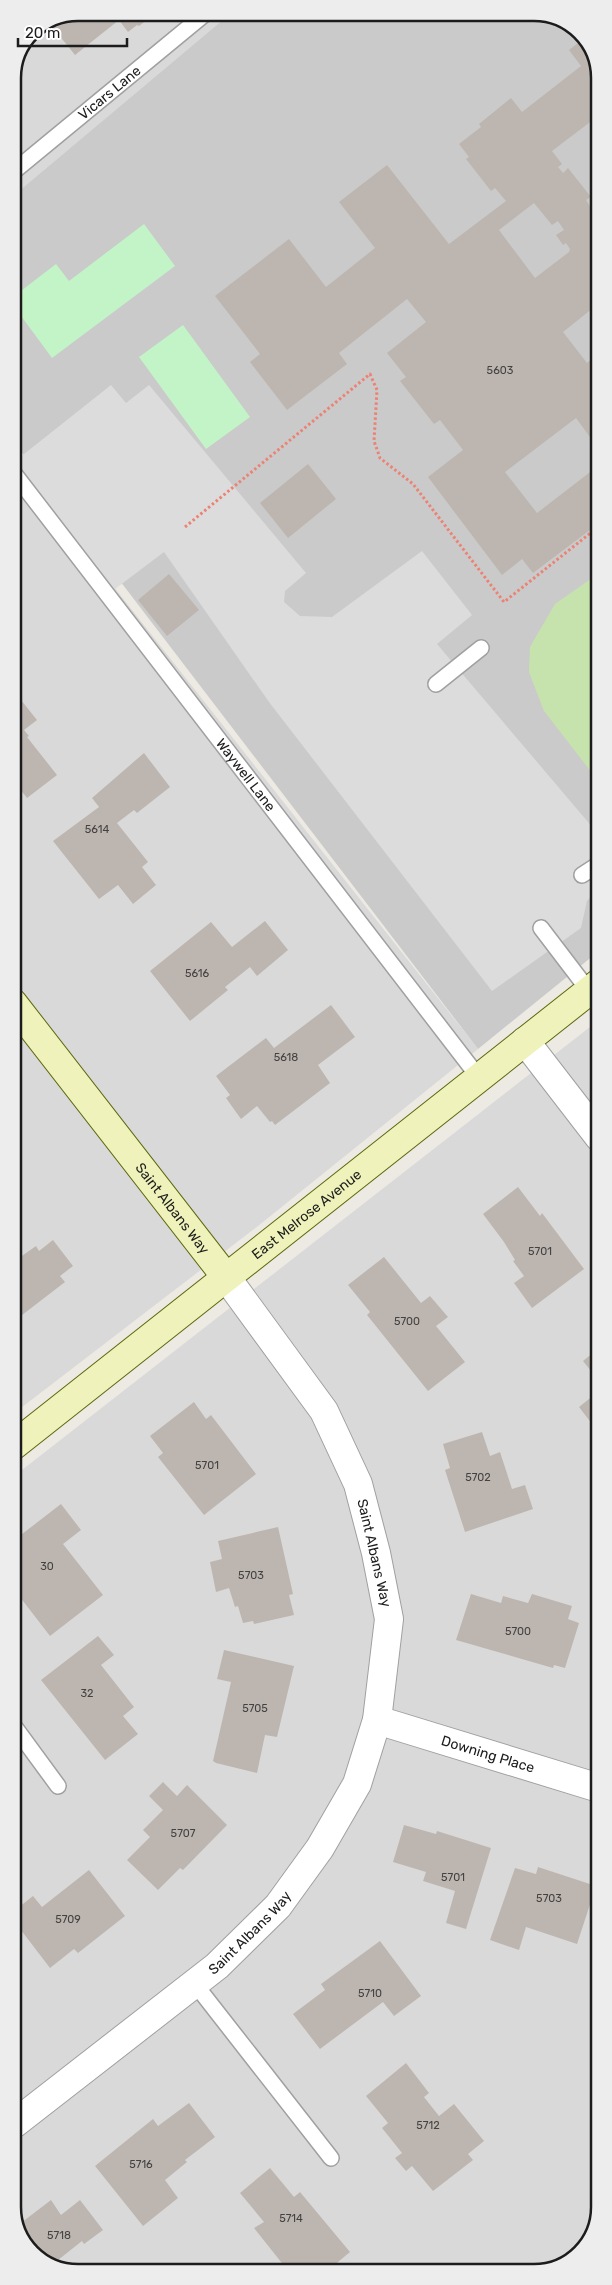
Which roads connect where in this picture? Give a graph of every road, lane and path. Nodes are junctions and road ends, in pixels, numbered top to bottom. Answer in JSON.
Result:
{"nodes":[{"id":1,"x":196,"y":21,"type":"edge"},
{"id":2,"x":21,"y":165,"type":"edge"},
{"id":3,"x":21,"y":482,"type":"edge"},
{"id":4,"x":185,"y":527,"type":"dead end"},
{"id":5,"x":591,"y":533,"type":"edge"},
{"id":6,"x":481,"y":648,"type":"dead end"},
{"id":7,"x":436,"y":684,"type":"dead end"},
{"id":8,"x":591,"y":869,"type":"edge"},
{"id":9,"x":582,"y":875,"type":"dead end"},
{"id":10,"x":542,"y":928,"type":"dead end"},
{"id":11,"x":591,"y":984,"type":"edge"},
{"id":12,"x":591,"y":989,"type":"edge"},
{"id":13,"x":21,"y":1013,"type":"edge"},
{"id":14,"x":525,"y":1041,"type":"junction"},
{"id":15,"x":480,"y":1079,"type":"junction"},
{"id":16,"x":591,"y":1127,"type":"edge"},
{"id":17,"x":226,"y":1277,"type":"junction"},
{"id":18,"x":21,"y":1440,"type":"edge"},
{"id":19,"x":377,"y":1720,"type":"junction"},
{"id":20,"x":21,"y":1736,"type":"edge"},
{"id":21,"x":58,"y":1786,"type":"dead end"},
{"id":22,"x":591,"y":1786,"type":"edge"},
{"id":23,"x":195,"y":1984,"type":"junction"},
{"id":24,"x":21,"y":2119,"type":"edge"},
{"id":25,"x":331,"y":2158,"type":"dead end"}],
"edges":[{"from":1,"to":2,"type":"lane","name":"Vicars Lane"},
{"from":3,"to":15,"type":"lane","name":"Waywell Lane"},
{"from":4,"to":5,"type":"path"},
{"from":6,"to":7,"type":"lane"},
{"from":8,"to":9,"type":"lane"},
{"from":10,"to":11,"type":"lane"},
{"from":12,"to":14,"type":"street","name":"East Melrose Avenue"},
{"from":13,"to":17,"type":"street","name":"Saint Albans Way"},
{"from":14,"to":15,"type":"street","name":"East Melrose Avenue"},
{"from":14,"to":16,"type":"street"},
{"from":15,"to":17,"type":"street","name":"East Melrose Avenue"},
{"from":17,"to":18,"type":"street","name":"East Melrose Avenue"},
{"from":17,"to":19,"type":"street","name":"Saint Albans Way"},
{"from":19,"to":22,"type":"street","name":"Downing Place"},
{"from":19,"to":23,"type":"street","name":"Saint Albans Way"},
{"from":20,"to":21,"type":"lane"},
{"from":23,"to":24,"type":"street","name":"Saint Albans Way"},
{"from":23,"to":25,"type":"lane"}]}
